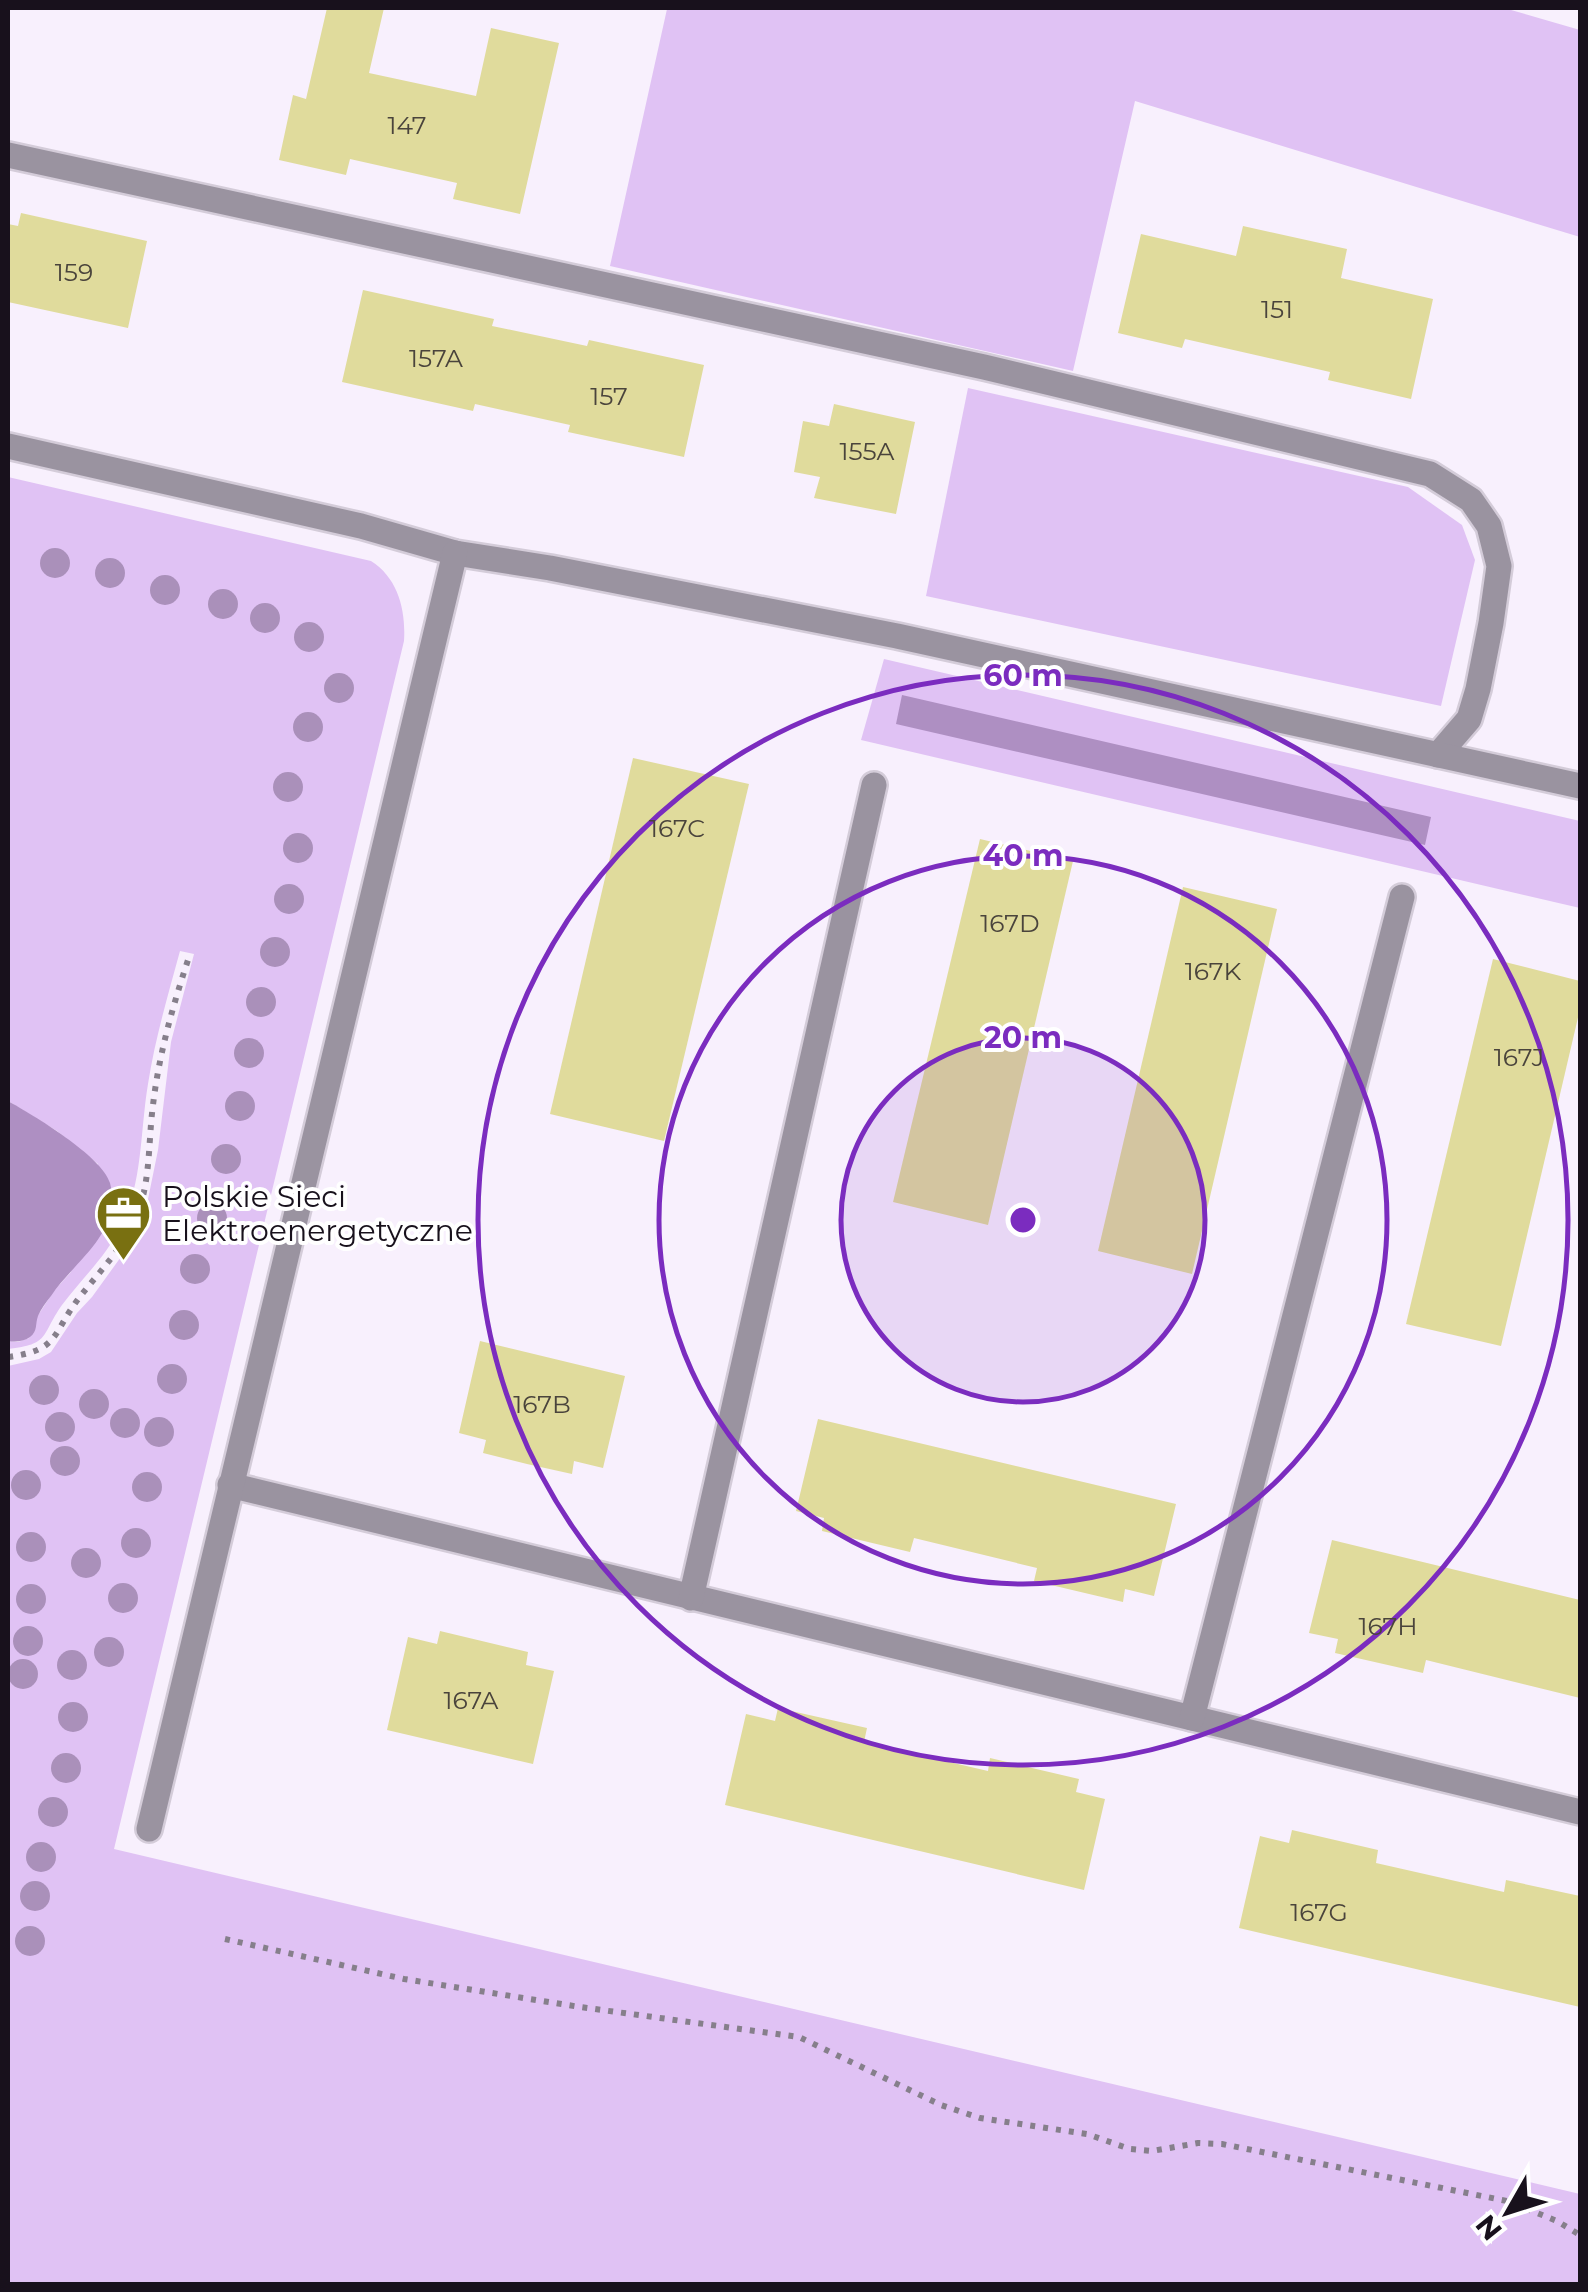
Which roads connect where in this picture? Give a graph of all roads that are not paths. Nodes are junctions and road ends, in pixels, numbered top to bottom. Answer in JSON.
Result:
{"nodes":[{"id":1,"x":8,"y":155,"type":"edge"},
{"id":2,"x":8,"y":446,"type":"edge"},
{"id":3,"x":455,"y":553,"type":"junction"},
{"id":4,"x":1438,"y":755,"type":"junction"},
{"id":5,"x":874,"y":785,"type":"dead end"},
{"id":6,"x":1580,"y":786,"type":"edge"},
{"id":7,"x":1402,"y":896,"type":"dead end"},
{"id":8,"x":230,"y":1484,"type":"junction"},
{"id":9,"x":691,"y":1598,"type":"junction"},
{"id":10,"x":1192,"y":1718,"type":"junction"},
{"id":11,"x":1580,"y":1812,"type":"edge"},
{"id":12,"x":149,"y":1829,"type":"dead end"}],
"edges":[{"from":1,"to":4,"type":"street"},
{"from":2,"to":3,"type":"street"},
{"from":3,"to":4,"type":"street"},
{"from":3,"to":8,"type":"street"},
{"from":4,"to":6,"type":"street"},
{"from":5,"to":9,"type":"street"},
{"from":7,"to":10,"type":"street"},
{"from":8,"to":9,"type":"street"},
{"from":8,"to":12,"type":"street"},
{"from":9,"to":10,"type":"street"},
{"from":10,"to":11,"type":"street"}]}
